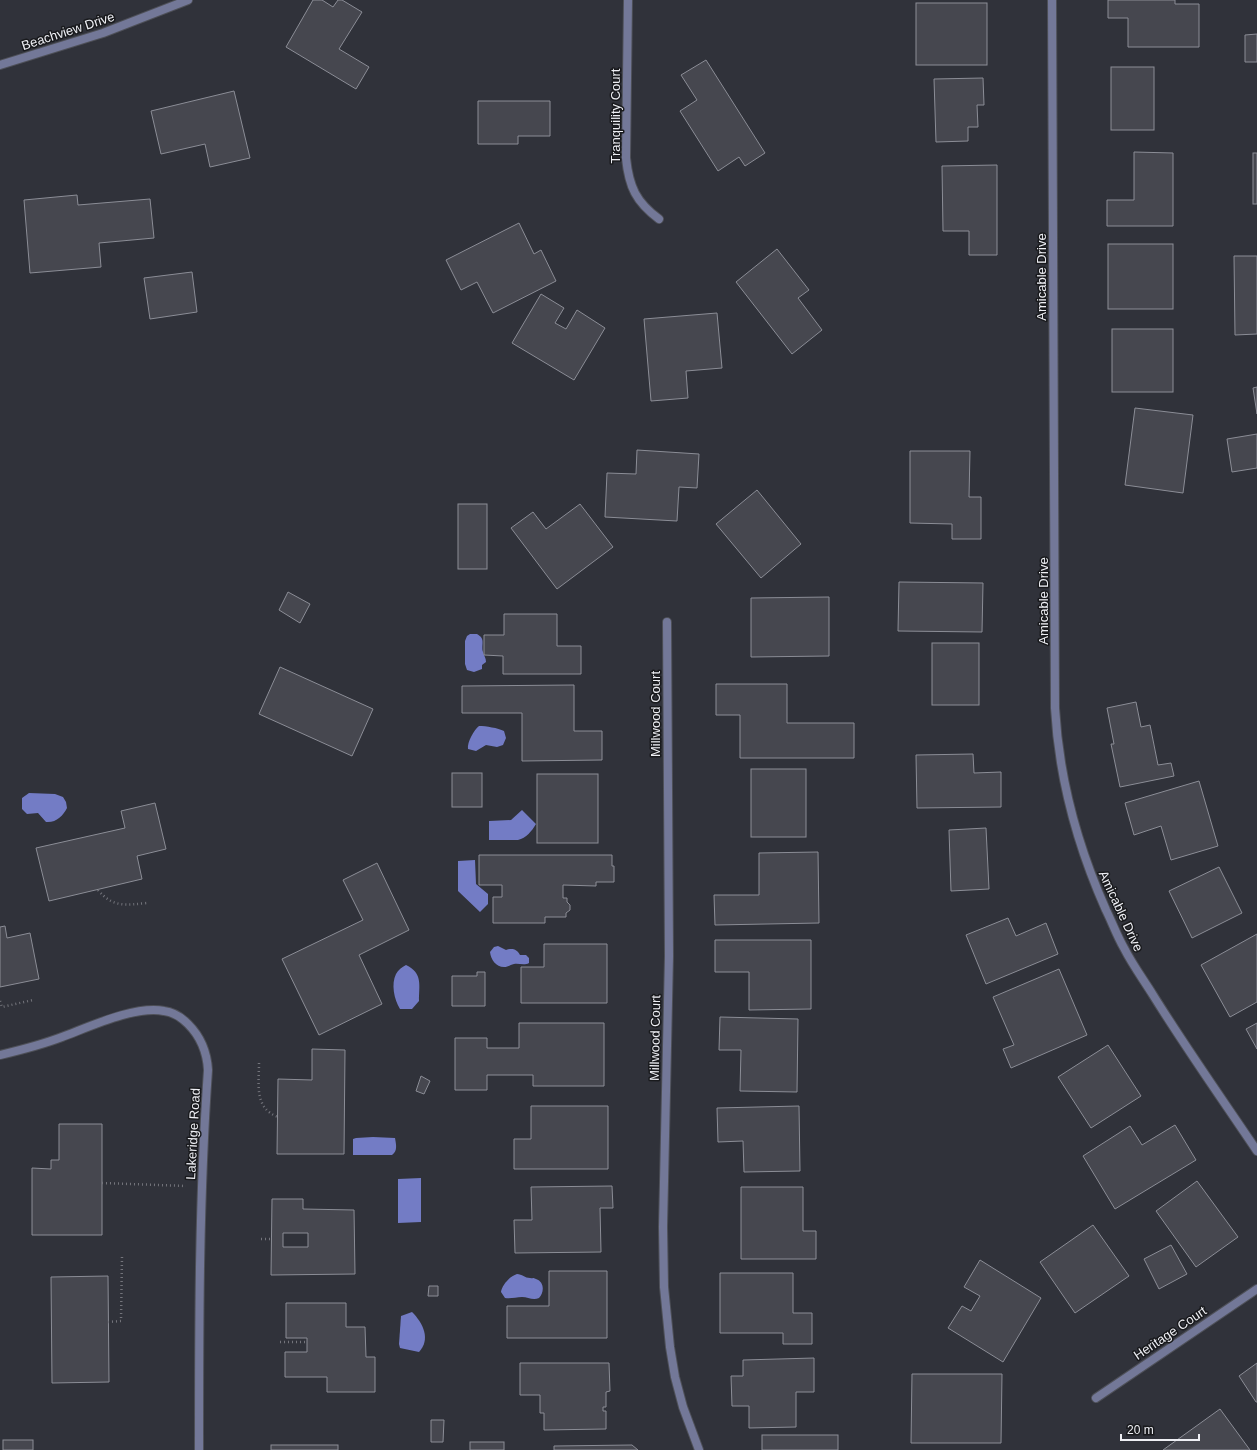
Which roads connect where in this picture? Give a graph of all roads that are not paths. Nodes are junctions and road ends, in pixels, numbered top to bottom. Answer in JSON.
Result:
{"nodes":[{"id":1,"x":188,"y":0,"type":"edge"},
{"id":2,"x":628,"y":0,"type":"edge"},
{"id":3,"x":1052,"y":0,"type":"edge"},
{"id":4,"x":0,"y":65,"type":"edge"},
{"id":5,"x":659,"y":219,"type":"dead end"},
{"id":6,"x":667,"y":622,"type":"dead end"},
{"id":7,"x":0,"y":1055,"type":"edge"},
{"id":8,"x":1257,"y":1151,"type":"edge"},
{"id":9,"x":1257,"y":1289,"type":"edge"},
{"id":10,"x":1096,"y":1398,"type":"dead end"},
{"id":11,"x":199,"y":1450,"type":"edge"},
{"id":12,"x":699,"y":1450,"type":"edge"}],
"edges":[{"from":1,"to":4,"type":"street","name":"Beachview Drive"},
{"from":2,"to":5,"type":"street","name":"Tranquility Court"},
{"from":3,"to":8,"type":"street","name":"Amicable Drive"},
{"from":6,"to":12,"type":"street","name":"Millwood Court"},
{"from":7,"to":11,"type":"street","name":"Lakeridge Road"},
{"from":9,"to":10,"type":"street","name":"Heritage Court"}]}
